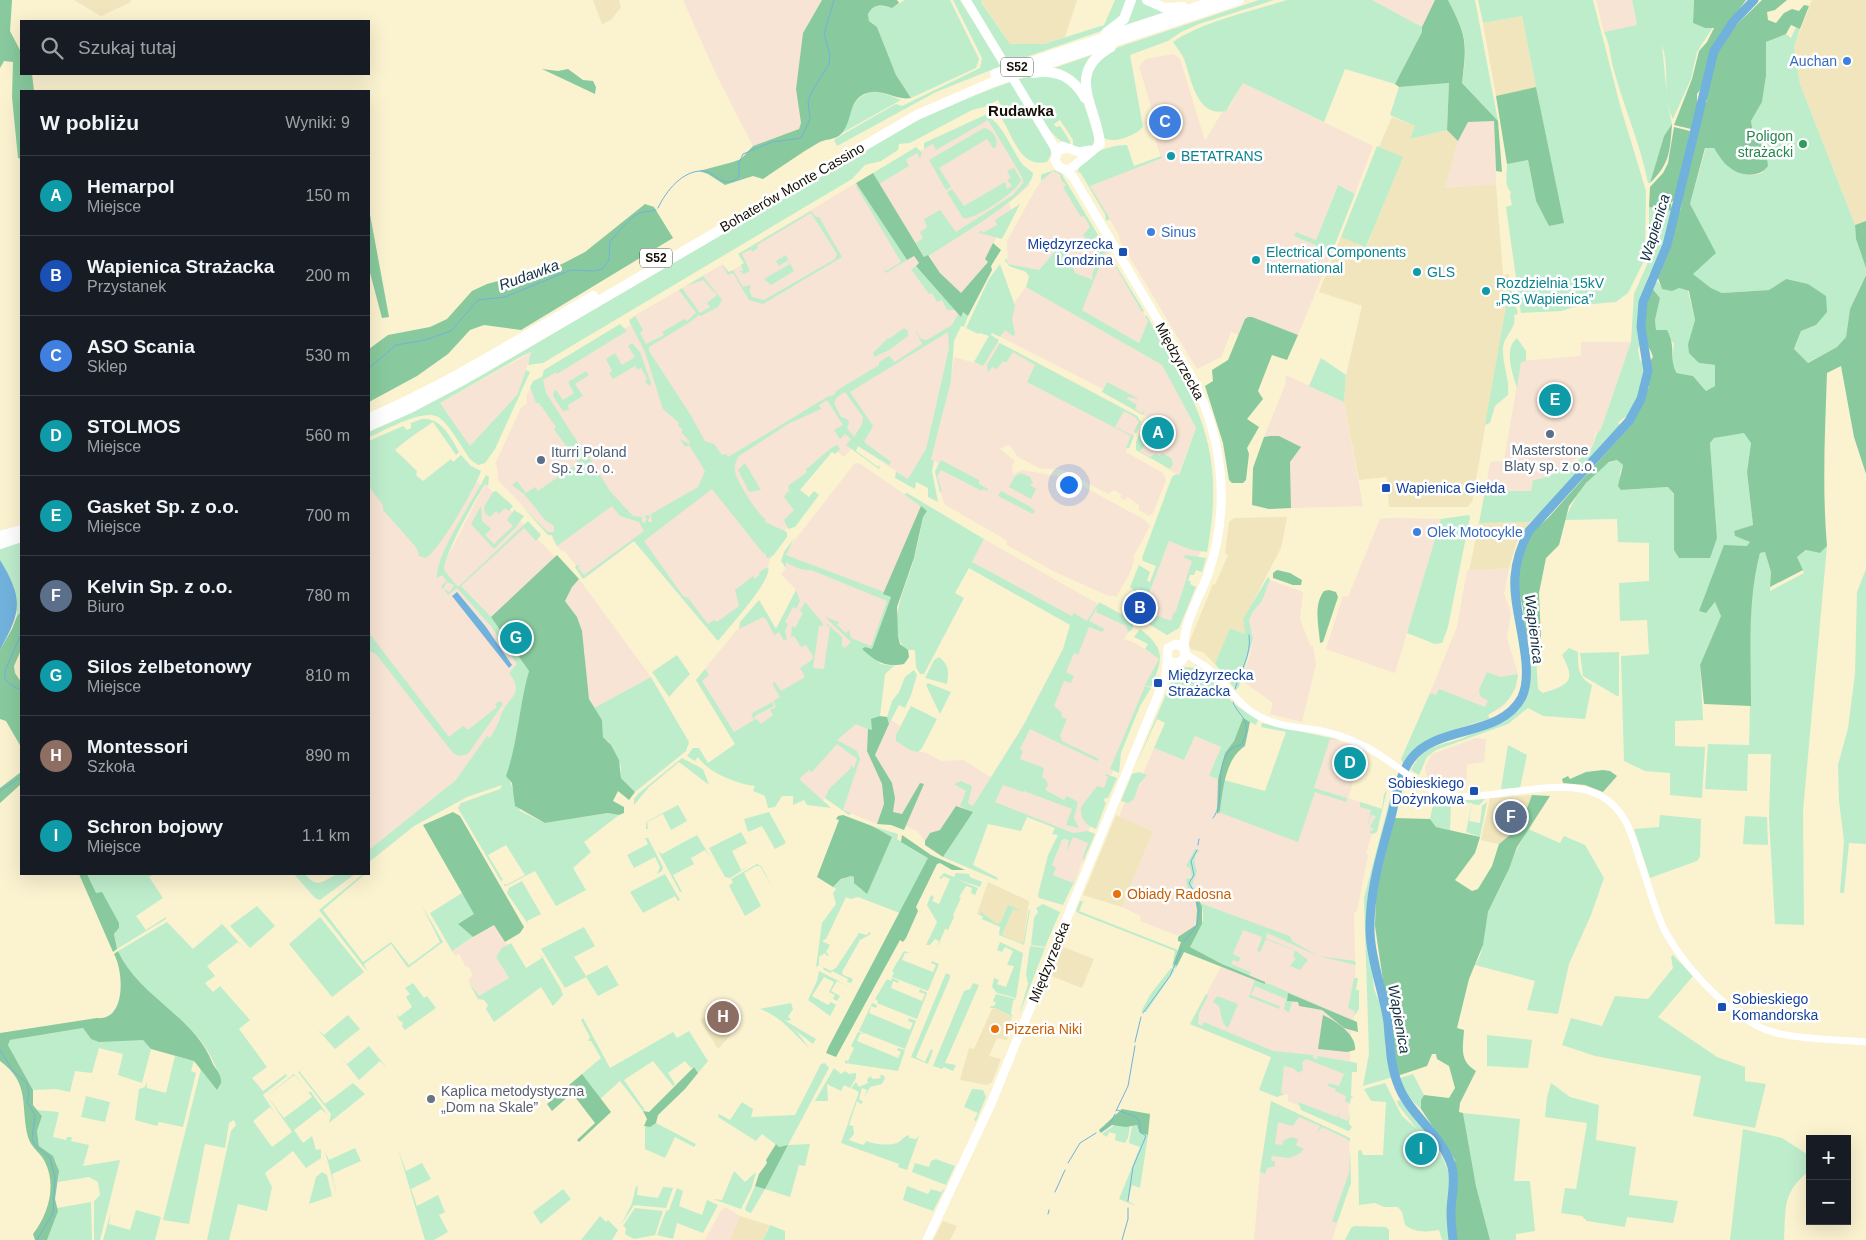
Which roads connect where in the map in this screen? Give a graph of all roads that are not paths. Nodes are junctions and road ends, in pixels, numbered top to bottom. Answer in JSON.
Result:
{"nodes":[{"id":1,"x":966,"y":0,"type":"edge"},
{"id":2,"x":1131,"y":0,"type":"edge"},
{"id":3,"x":1147,"y":0,"type":"edge"},
{"id":4,"x":1239,"y":0,"type":"edge"},
{"id":5,"x":1213,"y":1,"type":"edge"},
{"id":6,"x":1134,"y":35,"type":"junction"},
{"id":7,"x":1093,"y":41,"type":"junction"},
{"id":8,"x":1008,"y":77,"type":"junction"},
{"id":9,"x":1089,"y":106,"type":"junction"},
{"id":10,"x":1044,"y":128,"type":"junction"},
{"id":11,"x":1099,"y":146,"type":"junction"},
{"id":12,"x":1070,"y":149,"type":"junction"},
{"id":13,"x":1056,"y":155,"type":"junction"},
{"id":14,"x":1076,"y":165,"type":"junction"},
{"id":15,"x":1066,"y":170,"type":"junction"},
{"id":16,"x":1087,"y":201,"type":"junction"},
{"id":17,"x":370,"y":418,"type":"edge"},
{"id":18,"x":370,"y":426,"type":"edge"},
{"id":19,"x":20,"y":530,"type":"edge"},
{"id":20,"x":0,"y":536,"type":"edge"},
{"id":21,"x":20,"y":538,"type":"edge"},
{"id":22,"x":0,"y":544,"type":"edge"},
{"id":23,"x":1188,"y":623,"type":"junction"},
{"id":24,"x":1174,"y":644,"type":"junction"},
{"id":25,"x":1185,"y":650,"type":"junction"},
{"id":26,"x":1167,"y":659,"type":"junction"},
{"id":27,"x":1179,"y":663,"type":"junction"},
{"id":28,"x":1206,"y":666,"type":"junction"},
{"id":29,"x":1164,"y":681,"type":"junction"},
{"id":30,"x":1866,"y":1042,"type":"edge"},
{"id":31,"x":927,"y":1240,"type":"edge"}],
"edges":[{"from":1,"to":10,"type":"main road"},
{"from":2,"to":7,"type":"highway"},
{"from":3,"to":5,"type":"highway"},
{"from":4,"to":6,"type":"highway","name":"Bohaterów Monte Cassino","number":"S52"},
{"from":5,"to":7,"type":"highway","name":"Bohaterów Monte Cassino","number":"S52"},
{"from":6,"to":8,"type":"highway","name":"Bohaterów Monte Cassino","number":"S52"},
{"from":6,"to":9,"type":"highway"},
{"from":7,"to":17,"type":"highway","name":"Bohaterów Monte Cassino","number":"S52"},
{"from":8,"to":9,"type":"highway"},
{"from":8,"to":18,"type":"highway","name":"Bohaterów Monte Cassino","number":"S52"},
{"from":9,"to":11,"type":"highway"},
{"from":10,"to":12,"type":"main road"},
{"from":10,"to":13,"type":"main road"},
{"from":11,"to":12,"type":"main road"},
{"from":11,"to":14,"type":"main road"},
{"from":12,"to":13,"type":"main road"},
{"from":12,"to":14,"type":"main road"},
{"from":13,"to":15,"type":"main road"},
{"from":14,"to":15,"type":"main road"},
{"from":14,"to":16,"type":"main road","name":"Międzyrzecka"},
{"from":15,"to":16,"type":"main road","name":"Międzyrzecka"},
{"from":16,"to":23,"type":"main road","name":"Międzyrzecka"},
{"from":19,"to":20,"type":"highway"},
{"from":21,"to":22,"type":"highway"},
{"from":23,"to":24,"type":"main road","name":"Międzyrzecka"},
{"from":23,"to":25,"type":"main road","name":"Międzyrzecka"},
{"from":24,"to":25,"type":"main road"},
{"from":24,"to":26,"type":"main road"},
{"from":25,"to":27,"type":"main road"},
{"from":25,"to":28,"type":"street"},
{"from":26,"to":27,"type":"main road"},
{"from":26,"to":29,"type":"main road","name":"Międzyrzecka"},
{"from":27,"to":28,"type":"street"},
{"from":27,"to":29,"type":"main road","name":"Międzyrzecka"},
{"from":28,"to":30,"type":"street"},
{"from":29,"to":31,"type":"main road","name":"Międzyrzecka"}]}
